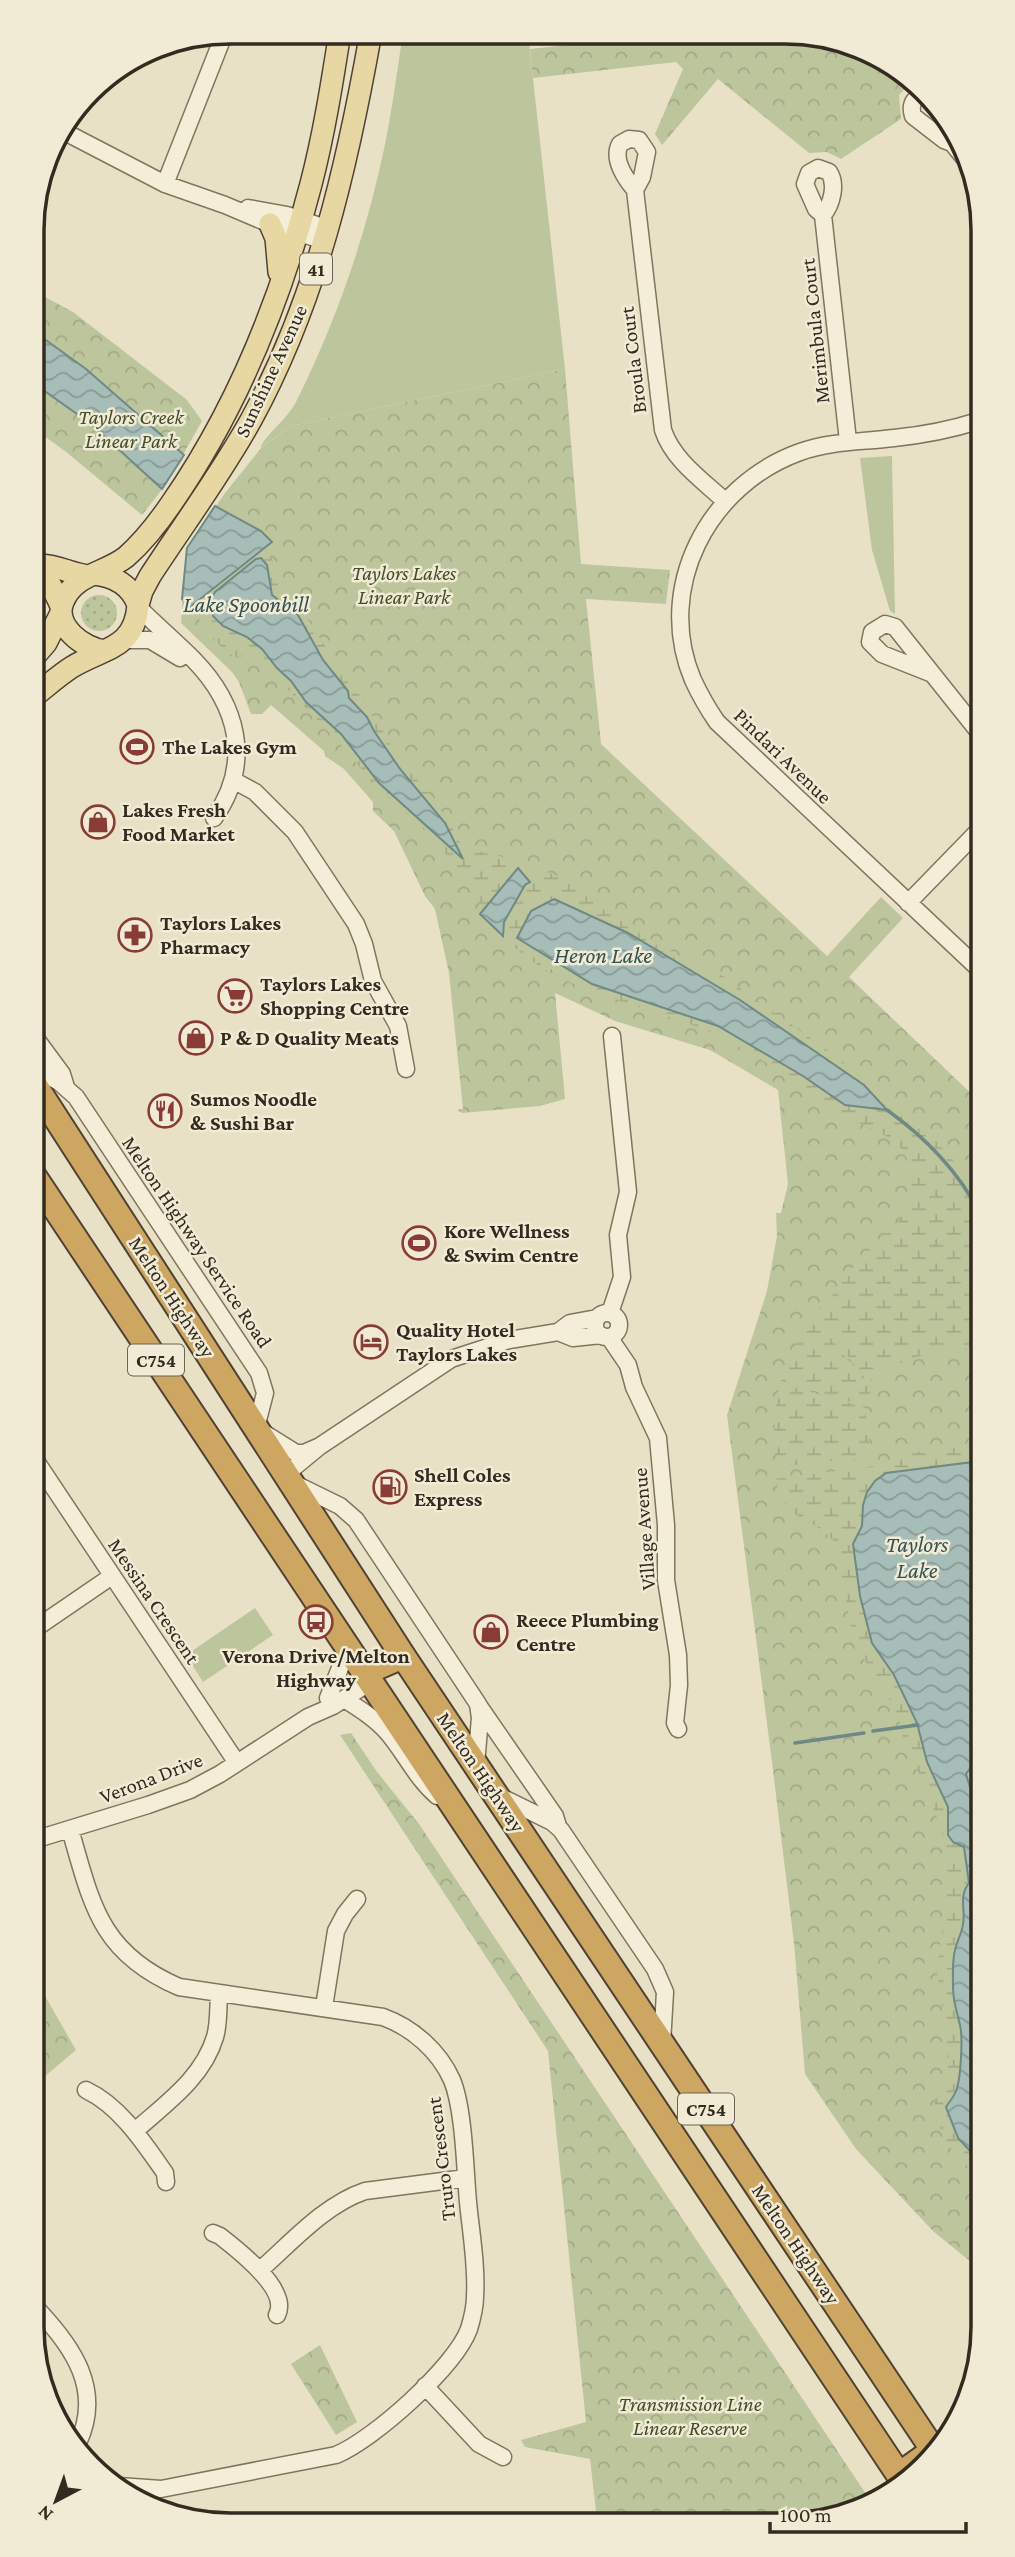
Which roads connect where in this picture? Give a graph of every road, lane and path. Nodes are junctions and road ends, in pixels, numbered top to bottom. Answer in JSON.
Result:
{"nodes":[{"id":1,"x":220,"y":44,"type":"edge"},
{"id":2,"x":338,"y":44,"type":"edge"},
{"id":3,"x":368,"y":44,"type":"edge"},
{"id":4,"x":917,"y":98,"type":"edge"},
{"id":5,"x":70,"y":135,"type":"edge"},
{"id":6,"x":948,"y":140,"type":"edge"},
{"id":7,"x":166,"y":184,"type":"junction"},
{"id":8,"x":635,"y":190,"type":"dead end"},
{"id":9,"x":225,"y":205,"type":"junction"},
{"id":10,"x":823,"y":215,"type":"dead end"},
{"id":11,"x":270,"y":225,"type":"junction"},
{"id":12,"x":299,"y":226,"type":"junction"},
{"id":13,"x":327,"y":235,"type":"junction"},
{"id":14,"x":280,"y":284,"type":"junction"},
{"id":15,"x":971,"y":427,"type":"edge"},
{"id":16,"x":848,"y":441,"type":"junction"},
{"id":17,"x":725,"y":500,"type":"junction"},
{"id":18,"x":44,"y":563,"type":"edge"},
{"id":19,"x":91,"y":575,"type":"junction"},
{"id":20,"x":44,"y":578,"type":"edge"},
{"id":21,"x":138,"y":606,"type":"junction"},
{"id":22,"x":61,"y":610,"type":"junction"},
{"id":23,"x":125,"y":640,"type":"junction"},
{"id":24,"x":44,"y":643,"type":"edge"},
{"id":25,"x":105,"y":651,"type":"junction"},
{"id":26,"x":930,"y":673,"type":"dead end"},
{"id":27,"x":210,"y":680,"type":"junction"},
{"id":28,"x":44,"y":689,"type":"edge"},
{"id":29,"x":971,"y":723,"type":"edge"},
{"id":30,"x":231,"y":785,"type":"junction"},
{"id":31,"x":214,"y":818,"type":"dead end"},
{"id":32,"x":971,"y":838,"type":"edge"},
{"id":33,"x":908,"y":903,"type":"junction"},
{"id":34,"x":971,"y":962,"type":"edge"},
{"id":35,"x":611,"y":1036,"type":"dead end"},
{"id":36,"x":44,"y":1050,"type":"edge"},
{"id":37,"x":406,"y":1069,"type":"dead end"},
{"id":38,"x":44,"y":1074,"type":"edge"},
{"id":39,"x":66,"y":1087,"type":"junction"},
{"id":40,"x":44,"y":1099,"type":"edge"},
{"id":41,"x":44,"y":1192,"type":"edge"},
{"id":42,"x":603,"y":1316,"type":"junction"},
{"id":43,"x":558,"y":1332,"type":"junction"},
{"id":44,"x":605,"y":1336,"type":"junction"},
{"id":45,"x":256,"y":1428,"type":"junction"},
{"id":46,"x":320,"y":1446,"type":"junction"},
{"id":47,"x":44,"y":1473,"type":"edge"},
{"id":48,"x":289,"y":1478,"type":"junction"},
{"id":49,"x":112,"y":1576,"type":"junction"},
{"id":50,"x":44,"y":1623,"type":"edge"},
{"id":51,"x":348,"y":1648,"type":"junction"},
{"id":52,"x":403,"y":1656,"type":"junction"},
{"id":53,"x":367,"y":1678,"type":"junction"},
{"id":54,"x":336,"y":1698,"type":"junction"},
{"id":55,"x":478,"y":1703,"type":"junction"},
{"id":56,"x":678,"y":1729,"type":"dead end"},
{"id":57,"x":237,"y":1763,"type":"junction"},
{"id":58,"x":476,"y":1764,"type":"junction"},
{"id":59,"x":496,"y":1795,"type":"junction"},
{"id":60,"x":457,"y":1813,"type":"junction"},
{"id":61,"x":558,"y":1826,"type":"junction"},
{"id":62,"x":71,"y":1829,"type":"junction"},
{"id":63,"x":44,"y":1837,"type":"edge"},
{"id":64,"x":357,"y":1899,"type":"dead end"},
{"id":65,"x":219,"y":1994,"type":"junction"},
{"id":66,"x":324,"y":2007,"type":"junction"},
{"id":67,"x":662,"y":2043,"type":"junction"},
{"id":68,"x":86,"y":2090,"type":"dead end"},
{"id":69,"x":135,"y":2131,"type":"junction"},
{"id":70,"x":466,"y":2178,"type":"junction"},
{"id":71,"x":166,"y":2182,"type":"dead end"},
{"id":72,"x":214,"y":2233,"type":"dead end"},
{"id":73,"x":260,"y":2270,"type":"junction"},
{"id":74,"x":277,"y":2315,"type":"dead end"},
{"id":75,"x":44,"y":2318,"type":"edge"},
{"id":76,"x":425,"y":2386,"type":"junction"},
{"id":77,"x":80,"y":2438,"type":"edge"},
{"id":78,"x":933,"y":2441,"type":"edge"},
{"id":79,"x":504,"y":2459,"type":"dead end"},
{"id":80,"x":899,"y":2474,"type":"edge"},
{"id":81,"x":138,"y":2489,"type":"edge"}],
"edges":[{"from":1,"to":7,"type":"street"},
{"from":2,"to":12,"type":"main road","name":"Sunshine Avenue","number":"41"},
{"from":3,"to":13,"type":"main road","name":"Sunshine Avenue","number":"41"},
{"from":4,"to":6,"type":"street"},
{"from":5,"to":7,"type":"street"},
{"from":7,"to":9,"type":"street"},
{"from":8,"to":17,"type":"street","name":"Broula Court"},
{"from":9,"to":11,"type":"street"},
{"from":9,"to":12,"type":"street"},
{"from":10,"to":16,"type":"street","name":"Merimbula Court"},
{"from":11,"to":12,"type":"street"},
{"from":11,"to":14,"type":"main road"},
{"from":12,"to":13,"type":"street"},
{"from":12,"to":14,"type":"main road","name":"Sunshine Avenue","number":"41"},
{"from":13,"to":21,"type":"main road","name":"Sunshine Avenue","number":"41"},
{"from":14,"to":19,"type":"main road","name":"Sunshine Avenue","number":"41"},
{"from":15,"to":16,"type":"street","name":"Pindari Avenue"},
{"from":16,"to":17,"type":"street","name":"Pindari Avenue"},
{"from":17,"to":33,"type":"street","name":"Pindari Avenue"},
{"from":18,"to":19,"type":"main road"},
{"from":19,"to":21,"type":"main road"},
{"from":19,"to":22,"type":"main road","number":"41"},
{"from":20,"to":22,"type":"main road"},
{"from":21,"to":23,"type":"main road","number":"41"},
{"from":21,"to":27,"type":"street"},
{"from":22,"to":24,"type":"main road","number":"41"},
{"from":22,"to":25,"type":"main road"},
{"from":23,"to":25,"type":"main road"},
{"from":23,"to":27,"type":"street"},
{"from":25,"to":28,"type":"main road"},
{"from":26,"to":29,"type":"street"},
{"from":27,"to":30,"type":"street"},
{"from":30,"to":31,"type":"street"},
{"from":30,"to":37,"type":"street"},
{"from":32,"to":33,"type":"street"},
{"from":33,"to":34,"type":"street","name":"Pindari Avenue"},
{"from":35,"to":42,"type":"street"},
{"from":36,"to":39,"type":"street","name":"Melton Highway Service Road"},
{"from":38,"to":39,"type":"street","name":"Melton Highway Service Road"},
{"from":39,"to":45,"type":"street","name":"Melton Highway Service Road"},
{"from":40,"to":45,"type":"highway","name":"Melton Highway","number":"C754"},
{"from":41,"to":51,"type":"highway","name":"Melton Highway","number":"C754"},
{"from":42,"to":43,"type":"street"},
{"from":42,"to":44,"type":"street"},
{"from":43,"to":44,"type":"street"},
{"from":43,"to":46,"type":"street"},
{"from":44,"to":56,"type":"street","name":"Village Avenue"},
{"from":45,"to":46,"type":"street"},
{"from":45,"to":48,"type":"highway","name":"Melton Highway","number":"C754"},
{"from":46,"to":48,"type":"street"},
{"from":47,"to":49,"type":"street","name":"Messina Crescent"},
{"from":48,"to":52,"type":"highway","name":"Melton Highway","number":"C754"},
{"from":48,"to":55,"type":"street"},
{"from":49,"to":50,"type":"street"},
{"from":49,"to":57,"type":"street","name":"Messina Crescent"},
{"from":51,"to":53,"type":"highway","name":"Melton Highway","number":"C754"},
{"from":51,"to":54,"type":"street"},
{"from":52,"to":53,"type":"highway"},
{"from":52,"to":58,"type":"highway","name":"Melton Highway","number":"C754"},
{"from":53,"to":54,"type":"street","name":"Verona Drive"},
{"from":53,"to":60,"type":"highway","name":"Melton Highway","number":"C754"},
{"from":54,"to":57,"type":"street","name":"Verona Drive"},
{"from":54,"to":60,"type":"street"},
{"from":55,"to":58,"type":"street"},
{"from":55,"to":61,"type":"street"},
{"from":57,"to":62,"type":"street","name":"Verona Drive"},
{"from":58,"to":59,"type":"highway","name":"Melton Highway","number":"C754"},
{"from":59,"to":61,"type":"street"},
{"from":59,"to":67,"type":"highway","name":"Melton Highway","number":"C754"},
{"from":60,"to":80,"type":"highway","name":"Melton Highway","number":"C754"},
{"from":61,"to":67,"type":"street"},
{"from":62,"to":63,"type":"street","name":"Verona Drive"},
{"from":62,"to":65,"type":"street","name":"Truro Crescent"},
{"from":64,"to":66,"type":"street"},
{"from":65,"to":66,"type":"street","name":"Truro Crescent"},
{"from":65,"to":69,"type":"street"},
{"from":66,"to":70,"type":"street","name":"Truro Crescent"},
{"from":67,"to":78,"type":"highway","name":"Melton Highway","number":"C754"},
{"from":68,"to":69,"type":"street"},
{"from":69,"to":71,"type":"street"},
{"from":70,"to":73,"type":"street"},
{"from":70,"to":76,"type":"street","name":"Truro Crescent"},
{"from":72,"to":73,"type":"street"},
{"from":73,"to":74,"type":"street"},
{"from":75,"to":77,"type":"street"},
{"from":76,"to":79,"type":"street"},
{"from":76,"to":81,"type":"street","name":"Truro Crescent"}]}
